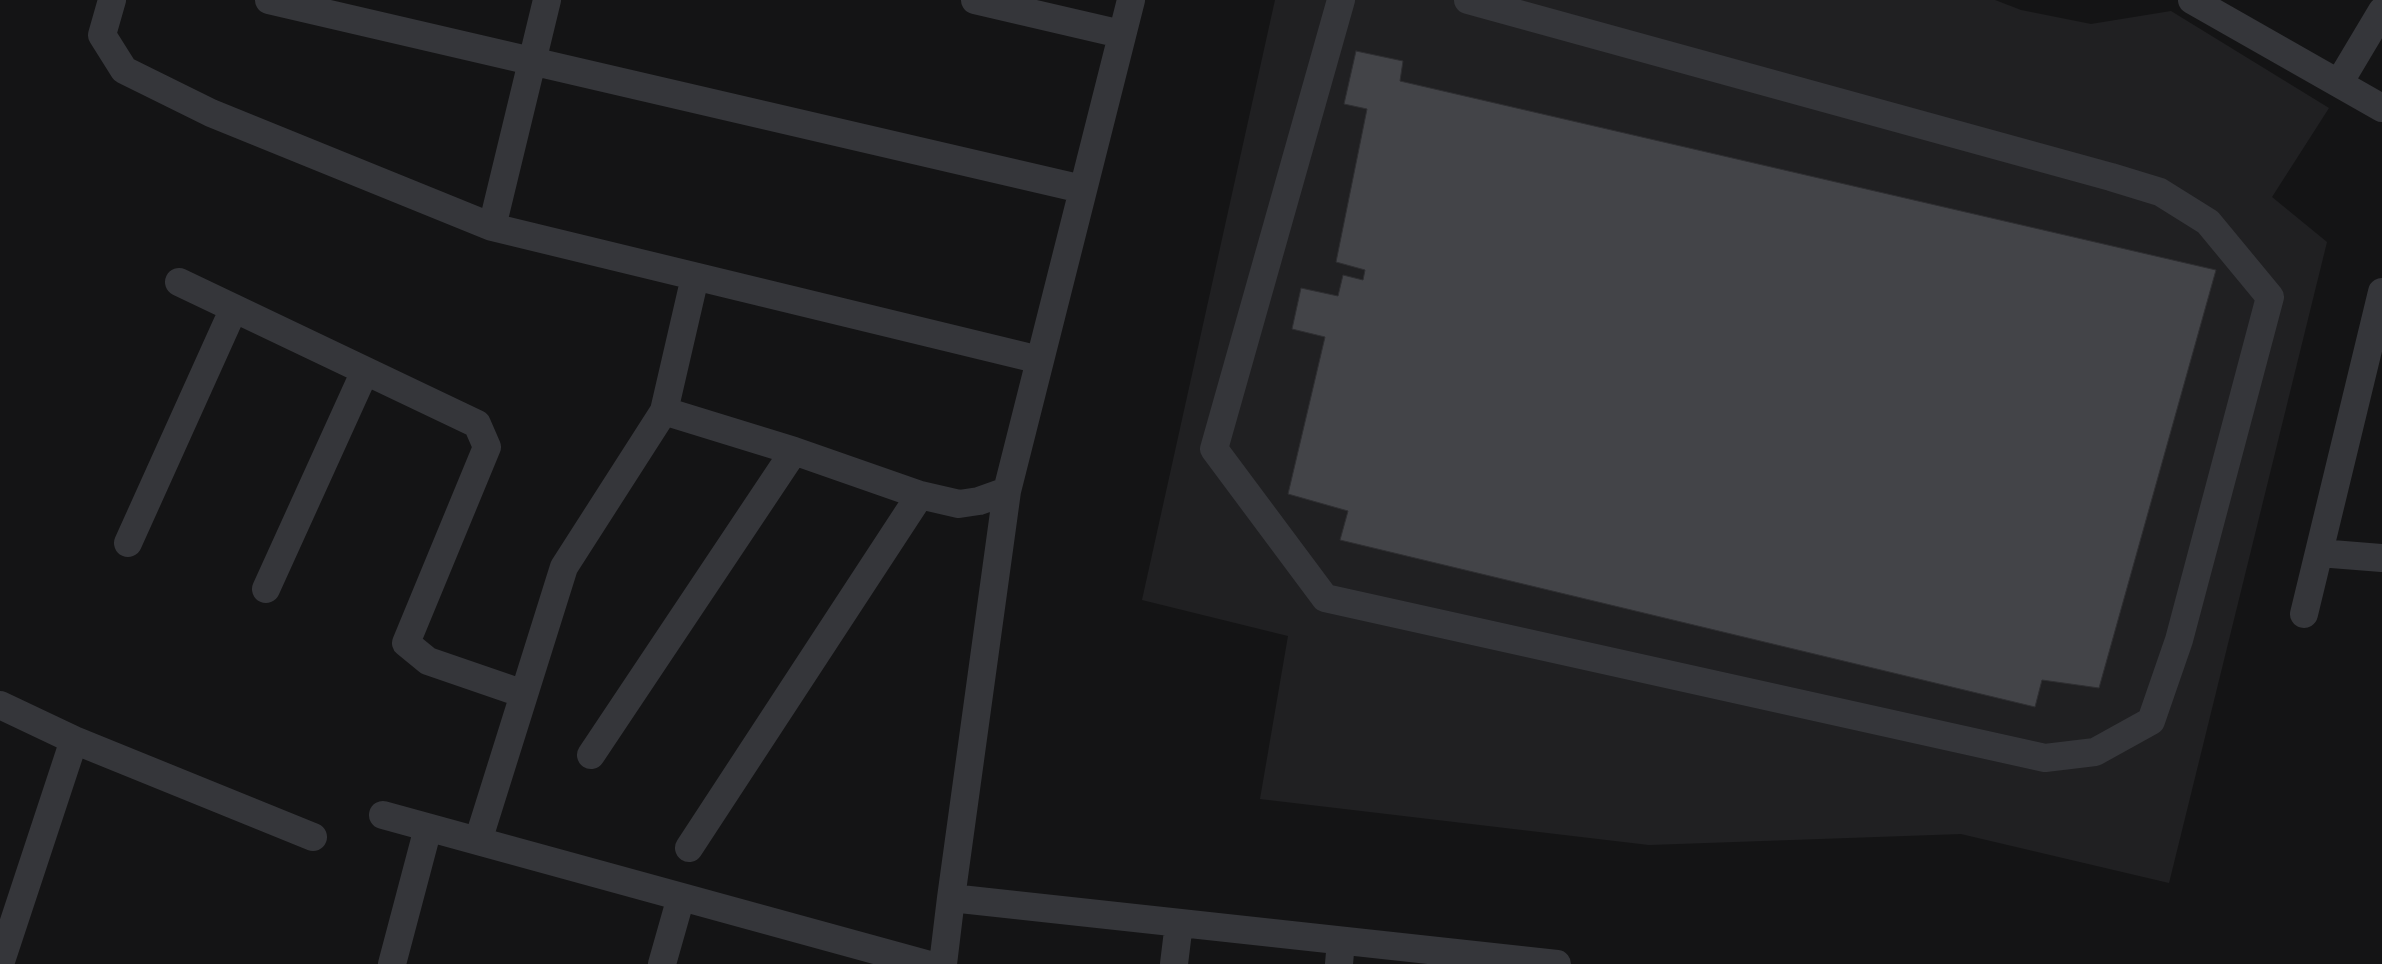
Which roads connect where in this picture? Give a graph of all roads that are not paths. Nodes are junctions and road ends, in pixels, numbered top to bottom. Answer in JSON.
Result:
{"nodes":[{"id":1,"x":112,"y":0,"type":"edge"},
{"id":2,"x":268,"y":0,"type":"edge"},
{"id":3,"x":546,"y":0,"type":"edge"},
{"id":4,"x":975,"y":0,"type":"edge"},
{"id":5,"x":1131,"y":0,"type":"edge"},
{"id":6,"x":1340,"y":0,"type":"edge"},
{"id":7,"x":1468,"y":0,"type":"edge"},
{"id":8,"x":2192,"y":0,"type":"edge"},
{"id":9,"x":2382,"y":11,"type":"edge"},
{"id":10,"x":1121,"y":34,"type":"junction"},
{"id":11,"x":532,"y":62,"type":"junction"},
{"id":12,"x":2338,"y":83,"type":"junction"},
{"id":13,"x":2382,"y":108,"type":"edge"},
{"id":14,"x":1082,"y":189,"type":"junction"},
{"id":15,"x":492,"y":227,"type":"junction"},
{"id":16,"x":695,"y":277,"type":"junction"},
{"id":17,"x":179,"y":282,"type":"dead end"},
{"id":18,"x":2382,"y":292,"type":"edge"},
{"id":19,"x":234,"y":308,"type":"junction"},
{"id":20,"x":1040,"y":360,"type":"junction"},
{"id":21,"x":365,"y":371,"type":"junction"},
{"id":22,"x":664,"y":411,"type":"junction"},
{"id":23,"x":794,"y":452,"type":"junction"},
{"id":24,"x":1007,"y":491,"type":"junction"},
{"id":25,"x":920,"y":495,"type":"junction"},
{"id":26,"x":128,"y":543,"type":"dead end"},
{"id":27,"x":2319,"y":553,"type":"junction"},
{"id":28,"x":2382,"y":558,"type":"edge"},
{"id":29,"x":266,"y":590,"type":"dead end"},
{"id":30,"x":2304,"y":614,"type":"dead end"},
{"id":31,"x":524,"y":694,"type":"junction"},
{"id":32,"x":0,"y":705,"type":"edge"},
{"id":33,"x":74,"y":740,"type":"junction"},
{"id":34,"x":591,"y":755,"type":"dead end"},
{"id":35,"x":383,"y":815,"type":"dead end"},
{"id":36,"x":428,"y":828,"type":"junction"},
{"id":37,"x":313,"y":837,"type":"dead end"},
{"id":38,"x":478,"y":842,"type":"junction"},
{"id":39,"x":689,"y":848,"type":"dead end"},
{"id":40,"x":680,"y":897,"type":"junction"},
{"id":41,"x":950,"y":898,"type":"junction"},
{"id":42,"x":1179,"y":923,"type":"junction"},
{"id":43,"x":1340,"y":952,"type":"edge"},
{"id":44,"x":1511,"y":962,"type":"edge"},
{"id":45,"x":0,"y":964,"type":"edge"},
{"id":46,"x":392,"y":964,"type":"edge"},
{"id":47,"x":662,"y":964,"type":"edge"},
{"id":48,"x":926,"y":964,"type":"edge"},
{"id":49,"x":944,"y":964,"type":"edge"},
{"id":50,"x":1174,"y":964,"type":"edge"},
{"id":51,"x":1556,"y":964,"type":"edge"}],
"edges":[{"from":1,"to":15,"type":"street"},
{"from":2,"to":11,"type":"street"},
{"from":3,"to":11,"type":"street"},
{"from":4,"to":10,"type":"street"},
{"from":5,"to":10,"type":"street"},
{"from":6,"to":7,"type":"street"},
{"from":8,"to":12,"type":"street"},
{"from":9,"to":12,"type":"street"},
{"from":10,"to":14,"type":"street"},
{"from":11,"to":14,"type":"street"},
{"from":11,"to":15,"type":"street"},
{"from":12,"to":13,"type":"street"},
{"from":14,"to":20,"type":"street"},
{"from":15,"to":16,"type":"street"},
{"from":16,"to":20,"type":"street"},
{"from":16,"to":22,"type":"street"},
{"from":17,"to":19,"type":"street"},
{"from":18,"to":27,"type":"street"},
{"from":19,"to":21,"type":"street"},
{"from":19,"to":26,"type":"street"},
{"from":20,"to":24,"type":"street"},
{"from":21,"to":29,"type":"street"},
{"from":21,"to":31,"type":"street"},
{"from":22,"to":23,"type":"street"},
{"from":22,"to":31,"type":"street"},
{"from":23,"to":25,"type":"street"},
{"from":23,"to":34,"type":"street"},
{"from":24,"to":25,"type":"street"},
{"from":24,"to":41,"type":"street"},
{"from":25,"to":39,"type":"street"},
{"from":27,"to":28,"type":"street"},
{"from":27,"to":30,"type":"street"},
{"from":31,"to":38,"type":"street"},
{"from":32,"to":33,"type":"street"},
{"from":33,"to":37,"type":"street"},
{"from":33,"to":45,"type":"street"},
{"from":35,"to":36,"type":"street"},
{"from":36,"to":38,"type":"street"},
{"from":36,"to":46,"type":"street"},
{"from":38,"to":40,"type":"street"},
{"from":40,"to":47,"type":"street"},
{"from":40,"to":48,"type":"street"},
{"from":41,"to":42,"type":"street"},
{"from":41,"to":49,"type":"street"},
{"from":42,"to":43,"type":"street"},
{"from":42,"to":50,"type":"street"},
{"from":43,"to":44,"type":"street"},
{"from":44,"to":51,"type":"street"}]}
